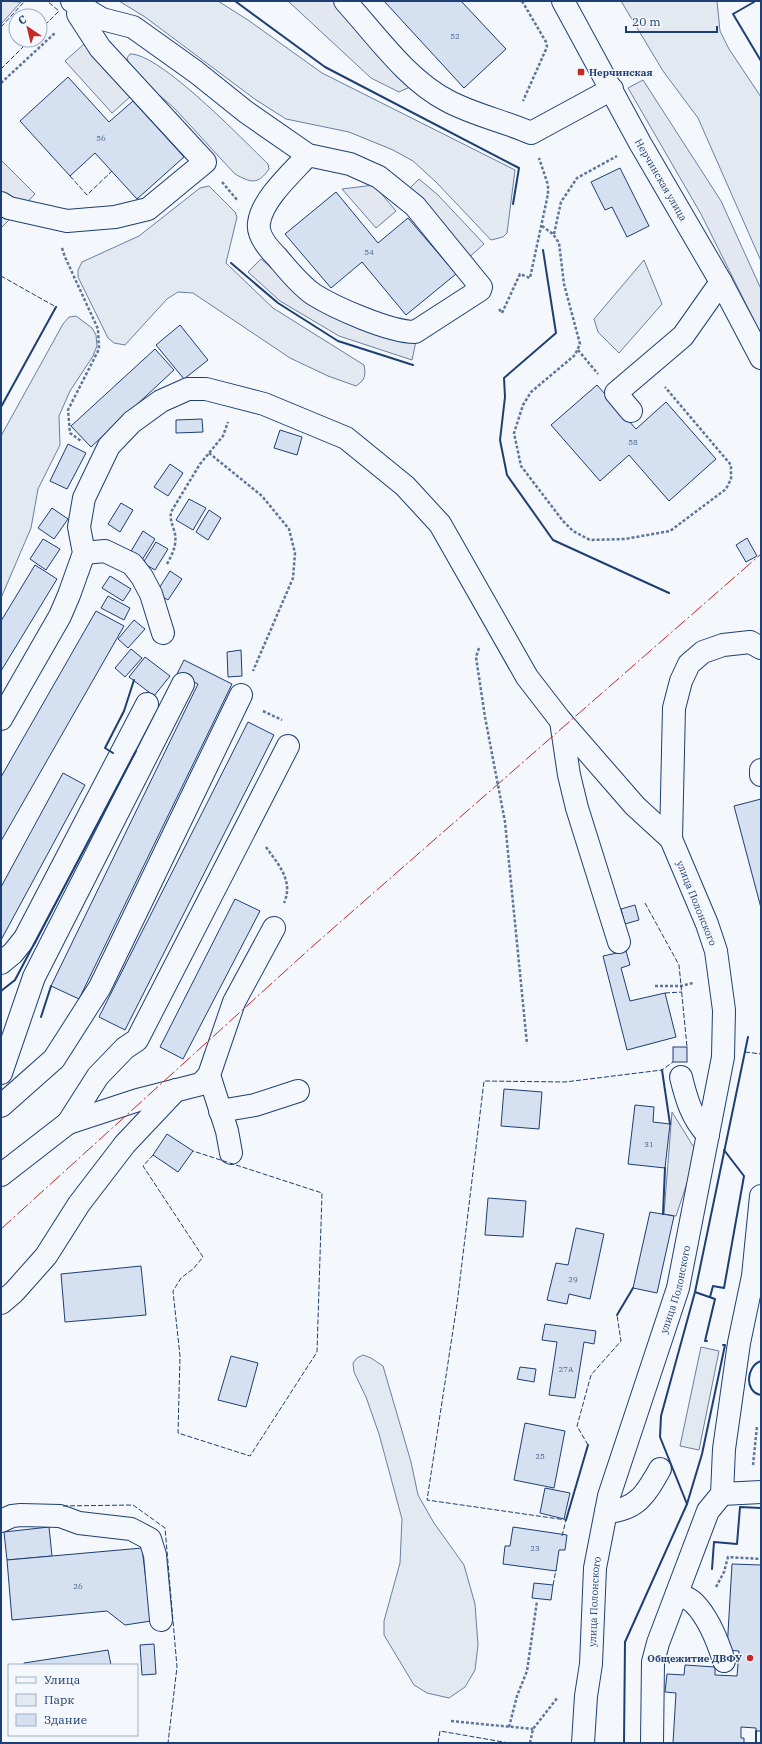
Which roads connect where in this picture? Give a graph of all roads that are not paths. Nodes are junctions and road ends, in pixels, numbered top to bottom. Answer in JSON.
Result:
{"nodes":[{"id":1,"x":345,"y":1,"type":"edge"},
{"id":2,"x":564,"y":1,"type":"edge"},
{"id":3,"x":78,"y":8,"type":"edge"},
{"id":4,"x":612,"y":89,"type":"junction"},
{"id":5,"x":308,"y":155,"type":"junction"},
{"id":6,"x":1,"y":203,"type":"edge"},
{"id":7,"x":721,"y":282,"type":"junction"},
{"id":8,"x":761,"y":358,"type":"edge"},
{"id":9,"x":631,"y":411,"type":"dead end"},
{"id":10,"x":84,"y":553,"type":"junction"},
{"id":11,"x":162,"y":633,"type":"dead end"},
{"id":12,"x":761,"y":648,"type":"edge"},
{"id":13,"x":183,"y":684,"type":"dead end"},
{"id":14,"x":241,"y":695,"type":"road end"},
{"id":15,"x":147,"y":704,"type":"dead end"},
{"id":16,"x":1,"y":719,"type":"edge"},
{"id":17,"x":561,"y":721,"type":"junction"},
{"id":18,"x":288,"y":746,"type":"road end"},
{"id":19,"x":761,"y":770,"type":"edge"},
{"id":20,"x":761,"y":775,"type":"edge"},
{"id":21,"x":671,"y":839,"type":"junction"},
{"id":22,"x":274,"y":928,"type":"road end"},
{"id":23,"x":619,"y":942,"type":"dead end"},
{"id":24,"x":1,"y":963,"type":"edge"},
{"id":25,"x":1,"y":1073,"type":"edge"},
{"id":26,"x":209,"y":1074,"type":"junction"},
{"id":27,"x":681,"y":1077,"type":"dead end"},
{"id":28,"x":176,"y":1090,"type":"junction"},
{"id":29,"x":298,"y":1091,"type":"dead end"},
{"id":30,"x":1,"y":1106,"type":"edge"},
{"id":31,"x":220,"y":1111,"type":"junction"},
{"id":32,"x":68,"y":1123,"type":"junction"},
{"id":33,"x":708,"y":1135,"type":"junction"},
{"id":34,"x":231,"y":1153,"type":"dead end"},
{"id":35,"x":1,"y":1175,"type":"edge"},
{"id":36,"x":761,"y":1196,"type":"edge"},
{"id":37,"x":1,"y":1303,"type":"edge"},
{"id":38,"x":660,"y":1469,"type":"dead end"},
{"id":39,"x":756,"y":1492,"type":"edge"},
{"id":40,"x":722,"y":1494,"type":"junction"},
{"id":41,"x":606,"y":1512,"type":"junction"},
{"id":42,"x":1,"y":1521,"type":"edge"},
{"id":43,"x":678,"y":1594,"type":"junction"},
{"id":44,"x":161,"y":1620,"type":"dead end"},
{"id":45,"x":724,"y":1661,"type":"dead end"},
{"id":46,"x":583,"y":1743,"type":"edge"},
{"id":47,"x":652,"y":1743,"type":"edge"}],
"edges":[{"from":1,"to":4,"type":"street"},
{"from":2,"to":4,"type":"street","name":"Нерчинская улица"},
{"from":3,"to":5,"type":"street"},
{"from":3,"to":6,"type":"street"},
{"from":4,"to":7,"type":"street","name":"Нерчинская улица"},
{"from":5,"to":5,"type":"street"},
{"from":7,"to":8,"type":"street","name":"Нерчинская улица"},
{"from":7,"to":9,"type":"street"},
{"from":10,"to":11,"type":"street"},
{"from":10,"to":16,"type":"street"},
{"from":10,"to":17,"type":"street"},
{"from":12,"to":21,"type":"street"},
{"from":13,"to":25,"type":"street"},
{"from":14,"to":30,"type":"street"},
{"from":15,"to":24,"type":"street"},
{"from":17,"to":21,"type":"street"},
{"from":17,"to":23,"type":"street"},
{"from":18,"to":32,"type":"street"},
{"from":19,"to":20,"type":"street"},
{"from":21,"to":33,"type":"street","name":"улица Полонского"},
{"from":22,"to":26,"type":"street"},
{"from":26,"to":28,"type":"street"},
{"from":26,"to":31,"type":"street"},
{"from":27,"to":33,"type":"street"},
{"from":28,"to":32,"type":"street"},
{"from":28,"to":37,"type":"street"},
{"from":29,"to":31,"type":"street"},
{"from":31,"to":34,"type":"street"},
{"from":32,"to":35,"type":"street"},
{"from":33,"to":41,"type":"street","name":"улица Полонского"},
{"from":36,"to":40,"type":"street"},
{"from":38,"to":41,"type":"street"},
{"from":39,"to":40,"type":"street"},
{"from":40,"to":43,"type":"street"},
{"from":41,"to":46,"type":"street","name":"улица Полонского"},
{"from":42,"to":44,"type":"street"},
{"from":43,"to":45,"type":"street"},
{"from":43,"to":47,"type":"street"}]}
